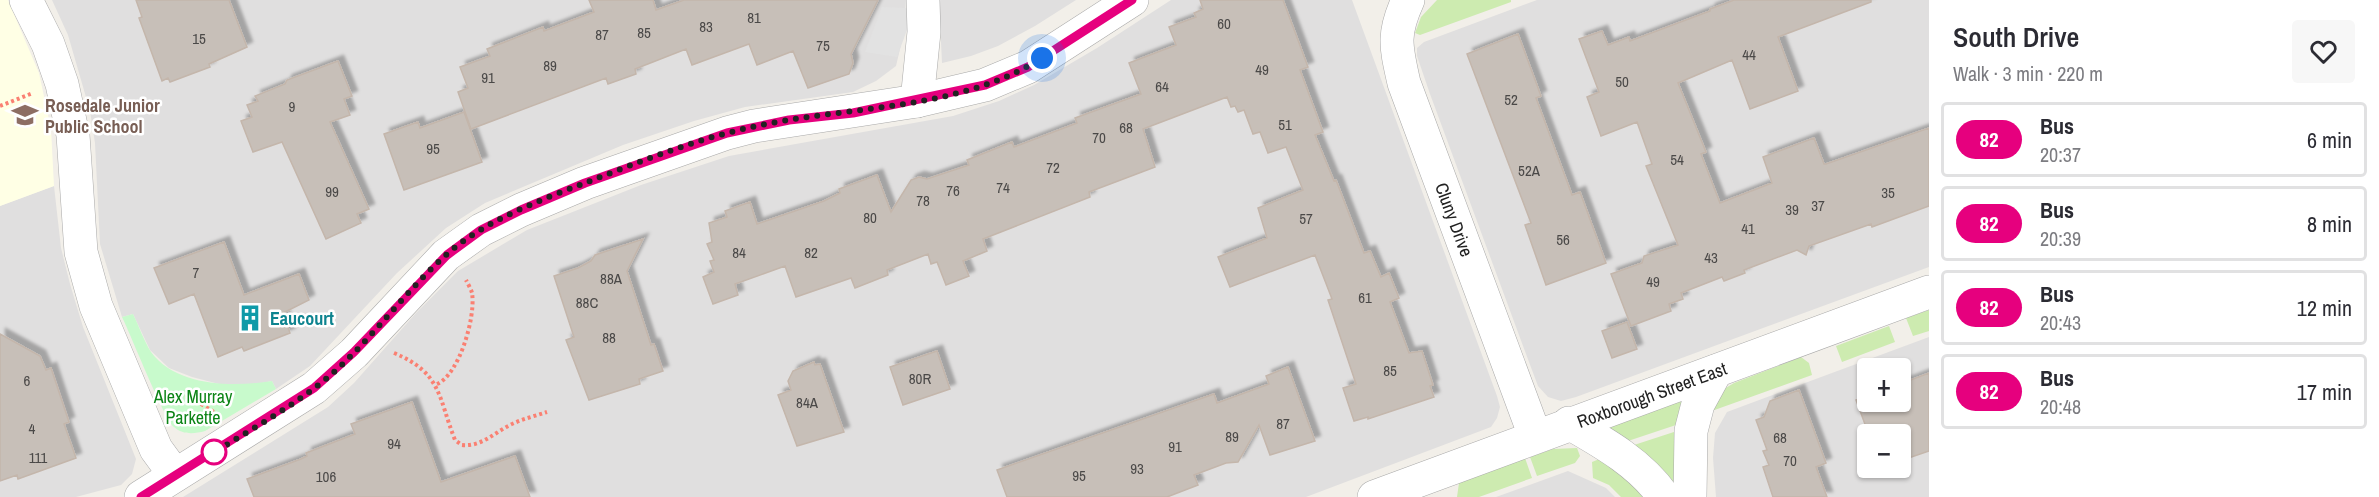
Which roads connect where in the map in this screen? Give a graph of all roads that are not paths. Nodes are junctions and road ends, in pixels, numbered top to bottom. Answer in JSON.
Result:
{"nodes":[{"id":1,"x":26,"y":0,"type":"edge"},
{"id":2,"x":923,"y":0,"type":"edge"},
{"id":3,"x":1132,"y":0,"type":"edge"},
{"id":4,"x":1408,"y":0,"type":"edge"},
{"id":5,"x":917,"y":101,"type":"junction"},
{"id":6,"x":1929,"y":292,"type":"edge"},
{"id":7,"x":1716,"y":370,"type":"junction"},
{"id":8,"x":1569,"y":423,"type":"junction"},
{"id":9,"x":1535,"y":436,"type":"junction"},
{"id":10,"x":175,"y":475,"type":"junction"},
{"id":11,"x":141,"y":497,"type":"edge"},
{"id":12,"x":1374,"y":497,"type":"edge"},
{"id":13,"x":1664,"y":497,"type":"edge"},
{"id":14,"x":1690,"y":497,"type":"edge"}],
"edges":[{"from":1,"to":10,"type":"street"},
{"from":2,"to":5,"type":"street"},
{"from":3,"to":5,"type":"street"},
{"from":4,"to":9,"type":"street","name":"Cluny Drive"},
{"from":5,"to":10,"type":"street"},
{"from":6,"to":7,"type":"street","name":"Roxborough Street East"},
{"from":7,"to":8,"type":"street","name":"Roxborough Street East"},
{"from":7,"to":14,"type":"street"},
{"from":8,"to":9,"type":"street","name":"Roxborough Street East"},
{"from":8,"to":13,"type":"street"},
{"from":9,"to":12,"type":"street","name":"Roxborough Street East"},
{"from":10,"to":11,"type":"street"}]}
